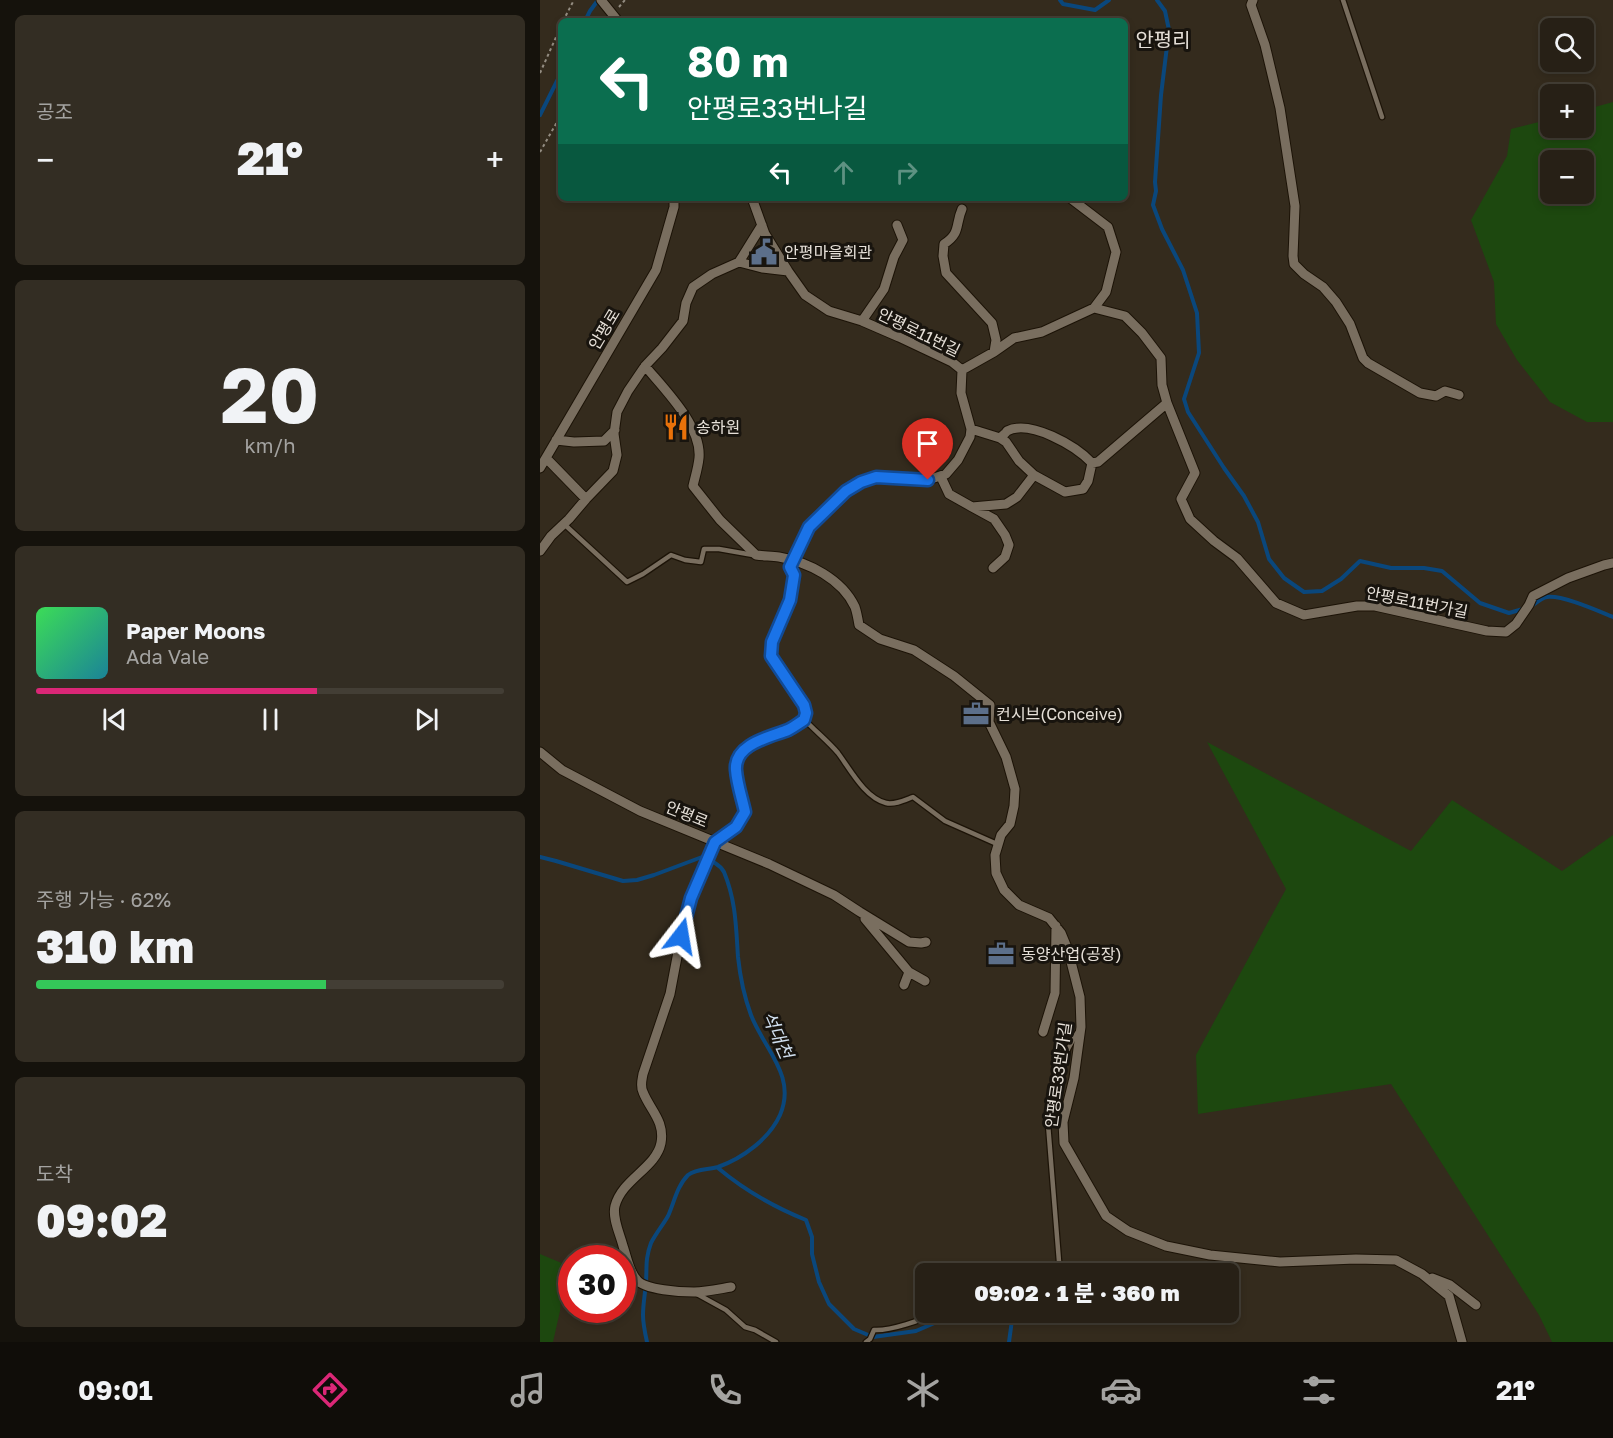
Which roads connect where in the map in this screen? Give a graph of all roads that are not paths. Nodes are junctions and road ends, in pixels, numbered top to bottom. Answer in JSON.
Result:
{"nodes":[{"id":1,"x":601,"y":0,"type":"edge"},
{"id":2,"x":1253,"y":0,"type":"edge"},
{"id":3,"x":1342,"y":0,"type":"edge"},
{"id":4,"x":616,"y":18,"type":"edge"},
{"id":5,"x":1382,"y":117,"type":"dead end"},
{"id":6,"x":674,"y":201,"type":"edge"},
{"id":7,"x":753,"y":201,"type":"edge"},
{"id":8,"x":1074,"y":201,"type":"edge"},
{"id":9,"x":962,"y":208,"type":"dead end"},
{"id":10,"x":762,"y":225,"type":"junction"},
{"id":11,"x":897,"y":225,"type":"dead end"},
{"id":12,"x":739,"y":262,"type":"junction"},
{"id":13,"x":788,"y":271,"type":"junction"},
{"id":14,"x":1094,"y":308,"type":"junction"},
{"id":15,"x":862,"y":321,"type":"junction"},
{"id":16,"x":994,"y":352,"type":"junction"},
{"id":17,"x":645,"y":366,"type":"junction"},
{"id":18,"x":962,"y":370,"type":"junction"},
{"id":19,"x":1459,"y":395,"type":"dead end"},
{"id":20,"x":1167,"y":403,"type":"junction"},
{"id":21,"x":971,"y":429,"type":"junction"},
{"id":22,"x":615,"y":430,"type":"junction"},
{"id":23,"x":1000,"y":438,"type":"junction"},
{"id":24,"x":556,"y":440,"type":"junction"},
{"id":25,"x":546,"y":458,"type":"junction"},
{"id":26,"x":1092,"y":463,"type":"junction"},
{"id":27,"x":540,"y":468,"type":"edge"},
{"id":28,"x":1034,"y":475,"type":"junction"},
{"id":29,"x":941,"y":477,"type":"junction"},
{"id":30,"x":586,"y":499,"type":"junction"},
{"id":31,"x":972,"y":507,"type":"junction"},
{"id":32,"x":564,"y":524,"type":"junction"},
{"id":33,"x":540,"y":551,"type":"edge"},
{"id":34,"x":756,"y":555,"type":"junction"},
{"id":35,"x":793,"y":561,"type":"junction"},
{"id":36,"x":1613,"y":563,"type":"edge"},
{"id":37,"x":993,"y":568,"type":"dead end"},
{"id":38,"x":804,"y":720,"type":"junction"},
{"id":39,"x":540,"y":752,"type":"edge"},
{"id":40,"x":715,"y":842,"type":"junction"},
{"id":41,"x":998,"y":844,"type":"junction"},
{"id":42,"x":860,"y":912,"type":"junction"},
{"id":43,"x":1056,"y":926,"type":"junction"},
{"id":44,"x":926,"y":942,"type":"dead end"},
{"id":45,"x":909,"y":972,"type":"junction"},
{"id":46,"x":925,"y":981,"type":"dead end"},
{"id":47,"x":904,"y":985,"type":"dead end"},
{"id":48,"x":1081,"y":1027,"type":"junction"},
{"id":49,"x":1043,"y":1032,"type":"dead end"},
{"id":50,"x":1059,"y":1263,"type":"edge"},
{"id":51,"x":1422,"y":1274,"type":"junction"},
{"id":52,"x":731,"y":1287,"type":"dead end"},
{"id":53,"x":695,"y":1292,"type":"junction"},
{"id":54,"x":1476,"y":1305,"type":"dead end"},
{"id":55,"x":915,"y":1321,"type":"edge"},
{"id":56,"x":868,"y":1340,"type":"edge"},
{"id":57,"x":776,"y":1342,"type":"edge"},
{"id":58,"x":1462,"y":1342,"type":"edge"}],
"edges":[{"from":1,"to":4,"type":"street"},
{"from":2,"to":19,"type":"street"},
{"from":3,"to":5,"type":"lane"},
{"from":6,"to":24,"type":"street","name":"안평로"},
{"from":7,"to":10,"type":"street","name":"안평로11번길"},
{"from":8,"to":14,"type":"street"},
{"from":9,"to":16,"type":"street"},
{"from":10,"to":12,"type":"street"},
{"from":10,"to":13,"type":"street","name":"안평로11번길"},
{"from":11,"to":15,"type":"street","name":"안평로11번길"},
{"from":12,"to":13,"type":"street"},
{"from":12,"to":17,"type":"street"},
{"from":13,"to":15,"type":"street","name":"안평로11번길"},
{"from":14,"to":16,"type":"street","name":"안평로11번길"},
{"from":14,"to":20,"type":"street","name":"안평로11번가길"},
{"from":15,"to":18,"type":"street","name":"안평로11번길"},
{"from":16,"to":18,"type":"street","name":"안평로11번길"},
{"from":17,"to":22,"type":"street"},
{"from":17,"to":34,"type":"street"},
{"from":18,"to":21,"type":"street","name":"안평로11번길"},
{"from":20,"to":26,"type":"street"},
{"from":20,"to":36,"type":"street","name":"안평로11번가길"},
{"from":21,"to":23,"type":"street"},
{"from":21,"to":29,"type":"street"},
{"from":22,"to":24,"type":"street"},
{"from":22,"to":30,"type":"street"},
{"from":23,"to":26,"type":"street"},
{"from":23,"to":28,"type":"street"},
{"from":24,"to":25,"type":"street","name":"안평로"},
{"from":25,"to":27,"type":"street","name":"안평로"},
{"from":25,"to":30,"type":"street"},
{"from":26,"to":28,"type":"street"},
{"from":28,"to":31,"type":"street"},
{"from":29,"to":31,"type":"street"},
{"from":29,"to":35,"type":"street"},
{"from":30,"to":32,"type":"street"},
{"from":31,"to":37,"type":"street"},
{"from":32,"to":33,"type":"street"},
{"from":32,"to":34,"type":"lane"},
{"from":34,"to":35,"type":"street"},
{"from":35,"to":38,"type":"street"},
{"from":35,"to":41,"type":"street"},
{"from":38,"to":40,"type":"street"},
{"from":38,"to":41,"type":"lane"},
{"from":39,"to":40,"type":"street","name":"안평로"},
{"from":40,"to":42,"type":"street","name":"안평로"},
{"from":40,"to":53,"type":"street"},
{"from":41,"to":43,"type":"street"},
{"from":42,"to":44,"type":"street","name":"안평로"},
{"from":42,"to":45,"type":"street"},
{"from":43,"to":48,"type":"street","name":"안평로33번가길"},
{"from":43,"to":49,"type":"street"},
{"from":45,"to":46,"type":"street"},
{"from":45,"to":47,"type":"street"},
{"from":48,"to":50,"type":"lane"},
{"from":48,"to":51,"type":"street","name":"안평로33번가길"},
{"from":51,"to":54,"type":"street"},
{"from":51,"to":58,"type":"street","name":"안평로33번가길"},
{"from":52,"to":53,"type":"street"},
{"from":53,"to":57,"type":"lane"},
{"from":55,"to":56,"type":"lane"}]}
